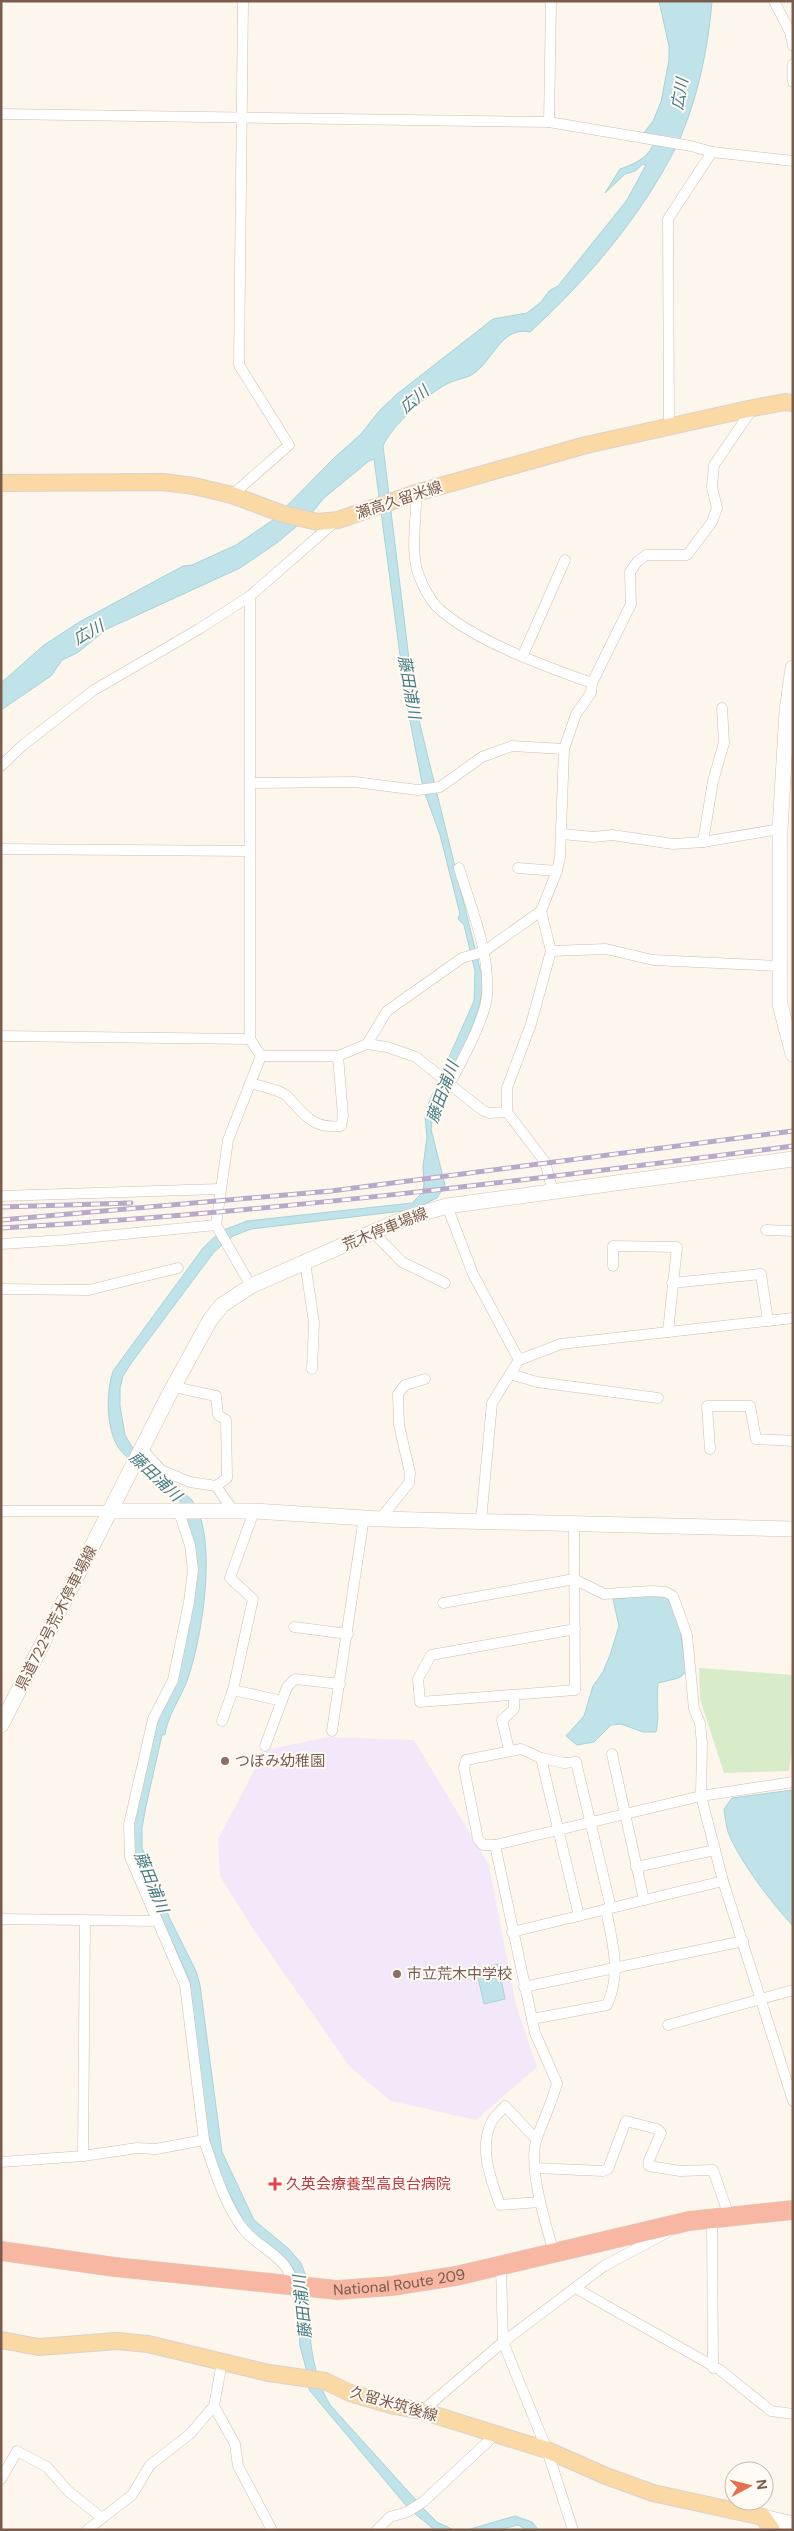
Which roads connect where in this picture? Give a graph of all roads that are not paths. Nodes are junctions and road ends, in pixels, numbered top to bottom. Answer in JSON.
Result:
{"nodes":[{"id":1,"x":243,"y":1,"type":"edge"},
{"id":2,"x":551,"y":1,"type":"edge"},
{"id":3,"x":774,"y":1,"type":"edge"},
{"id":4,"x":793,"y":46,"type":"edge"},
{"id":5,"x":793,"y":64,"type":"edge"},
{"id":6,"x":793,"y":82,"type":"edge"},
{"id":7,"x":1,"y":114,"type":"edge"},
{"id":8,"x":240,"y":118,"type":"junction"},
{"id":9,"x":549,"y":122,"type":"junction"},
{"id":10,"x":712,"y":152,"type":"junction"},
{"id":11,"x":793,"y":161,"type":"edge"},
{"id":12,"x":793,"y":403,"type":"edge"},
{"id":13,"x":753,"y":408,"type":"junction"},
{"id":14,"x":669,"y":426,"type":"junction"},
{"id":15,"x":1,"y":483,"type":"edge"},
{"id":16,"x":416,"y":493,"type":"junction"},
{"id":17,"x":238,"y":497,"type":"junction"},
{"id":18,"x":338,"y":520,"type":"junction"},
{"id":19,"x":565,"y":560,"type":"dead end"},
{"id":20,"x":250,"y":596,"type":"junction"},
{"id":21,"x":523,"y":655,"type":"junction"},
{"id":22,"x":793,"y":668,"type":"edge"},
{"id":23,"x":592,"y":683,"type":"junction"},
{"id":24,"x":722,"y":708,"type":"dead end"},
{"id":25,"x":790,"y":711,"type":"edge"},
{"id":26,"x":564,"y":749,"type":"junction"},
{"id":27,"x":1,"y":766,"type":"edge"},
{"id":28,"x":252,"y":783,"type":"junction"},
{"id":29,"x":780,"y":829,"type":"junction"},
{"id":30,"x":562,"y":834,"type":"junction"},
{"id":31,"x":703,"y":842,"type":"junction"},
{"id":32,"x":1,"y":849,"type":"edge"},
{"id":33,"x":249,"y":851,"type":"junction"},
{"id":34,"x":459,"y":868,"type":"dead end"},
{"id":35,"x":518,"y":868,"type":"dead end"},
{"id":36,"x":557,"y":871,"type":"junction"},
{"id":37,"x":540,"y":911,"type":"junction"},
{"id":38,"x":551,"y":951,"type":"junction"},
{"id":39,"x":484,"y":952,"type":"junction"},
{"id":40,"x":780,"y":966,"type":"junction"},
{"id":41,"x":1,"y":1036,"type":"edge"},
{"id":42,"x":250,"y":1038,"type":"junction"},
{"id":43,"x":367,"y":1044,"type":"junction"},
{"id":44,"x":793,"y":1054,"type":"edge"},
{"id":45,"x":261,"y":1056,"type":"junction"},
{"id":46,"x":338,"y":1056,"type":"junction"},
{"id":47,"x":250,"y":1083,"type":"junction"},
{"id":48,"x":450,"y":1084,"type":"junction"},
{"id":49,"x":507,"y":1112,"type":"junction"},
{"id":50,"x":793,"y":1159,"type":"edge"},
{"id":51,"x":219,"y":1189,"type":"junction"},
{"id":52,"x":553,"y":1192,"type":"junction"},
{"id":53,"x":1,"y":1196,"type":"edge"},
{"id":54,"x":447,"y":1206,"type":"junction"},
{"id":55,"x":216,"y":1225,"type":"junction"},
{"id":56,"x":766,"y":1230,"type":"dead end"},
{"id":57,"x":793,"y":1231,"type":"edge"},
{"id":58,"x":373,"y":1232,"type":"junction"},
{"id":59,"x":1,"y":1244,"type":"edge"},
{"id":60,"x":305,"y":1262,"type":"junction"},
{"id":61,"x":613,"y":1266,"type":"dead end"},
{"id":62,"x":178,"y":1268,"type":"dead end"},
{"id":63,"x":445,"y":1283,"type":"dead end"},
{"id":64,"x":672,"y":1283,"type":"junction"},
{"id":65,"x":252,"y":1286,"type":"junction"},
{"id":66,"x":1,"y":1289,"type":"edge"},
{"id":67,"x":793,"y":1318,"type":"edge"},
{"id":68,"x":768,"y":1321,"type":"junction"},
{"id":69,"x":668,"y":1332,"type":"junction"},
{"id":70,"x":519,"y":1360,"type":"junction"},
{"id":71,"x":312,"y":1369,"type":"dead end"},
{"id":72,"x":510,"y":1374,"type":"junction"},
{"id":73,"x":425,"y":1379,"type":"dead end"},
{"id":74,"x":174,"y":1387,"type":"junction"},
{"id":75,"x":658,"y":1398,"type":"dead end"},
{"id":76,"x":793,"y":1441,"type":"edge"},
{"id":77,"x":710,"y":1449,"type":"dead end"},
{"id":78,"x":143,"y":1450,"type":"junction"},
{"id":79,"x":216,"y":1486,"type":"junction"},
{"id":80,"x":1,"y":1511,"type":"edge"},
{"id":81,"x":110,"y":1511,"type":"junction"},
{"id":82,"x":254,"y":1511,"type":"junction"},
{"id":83,"x":179,"y":1512,"type":"junction"},
{"id":84,"x":234,"y":1512,"type":"junction"},
{"id":85,"x":364,"y":1517,"type":"junction"},
{"id":86,"x":380,"y":1519,"type":"junction"},
{"id":87,"x":482,"y":1521,"type":"junction"},
{"id":88,"x":574,"y":1525,"type":"junction"},
{"id":89,"x":793,"y":1529,"type":"edge"},
{"id":90,"x":574,"y":1579,"type":"junction"},
{"id":91,"x":443,"y":1603,"type":"dead end"},
{"id":92,"x":294,"y":1627,"type":"dead end"},
{"id":93,"x":575,"y":1629,"type":"junction"},
{"id":94,"x":348,"y":1634,"type":"junction"},
{"id":95,"x":340,"y":1684,"type":"junction"},
{"id":96,"x":232,"y":1690,"type":"junction"},
{"id":97,"x":514,"y":1695,"type":"junction"},
{"id":98,"x":282,"y":1701,"type":"junction"},
{"id":99,"x":222,"y":1722,"type":"dead end"},
{"id":100,"x":1,"y":1725,"type":"edge"},
{"id":101,"x":332,"y":1731,"type":"dead end"},
{"id":102,"x":265,"y":1746,"type":"dead end"},
{"id":103,"x":509,"y":1750,"type":"junction"},
{"id":104,"x":612,"y":1754,"type":"dead end"},
{"id":105,"x":541,"y":1758,"type":"junction"},
{"id":106,"x":793,"y":1782,"type":"edge"},
{"id":107,"x":701,"y":1796,"type":"junction"},
{"id":108,"x":624,"y":1813,"type":"junction"},
{"id":109,"x":590,"y":1821,"type":"junction"},
{"id":110,"x":558,"y":1829,"type":"junction"},
{"id":111,"x":495,"y":1844,"type":"junction"},
{"id":112,"x":715,"y":1850,"type":"junction"},
{"id":113,"x":636,"y":1867,"type":"junction"},
{"id":114,"x":723,"y":1881,"type":"junction"},
{"id":115,"x":644,"y":1900,"type":"junction"},
{"id":116,"x":609,"y":1909,"type":"junction"},
{"id":117,"x":579,"y":1916,"type":"junction"},
{"id":118,"x":1,"y":1919,"type":"edge"},
{"id":119,"x":85,"y":1920,"type":"junction"},
{"id":120,"x":157,"y":1922,"type":"junction"},
{"id":121,"x":512,"y":1932,"type":"junction"},
{"id":122,"x":743,"y":1941,"type":"junction"},
{"id":123,"x":616,"y":1967,"type":"junction"},
{"id":124,"x":524,"y":1987,"type":"junction"},
{"id":125,"x":793,"y":1990,"type":"edge"},
{"id":126,"x":760,"y":1998,"type":"junction"},
{"id":127,"x":532,"y":2019,"type":"junction"},
{"id":128,"x":668,"y":2025,"type":"dead end"},
{"id":129,"x":793,"y":2101,"type":"edge"},
{"id":130,"x":536,"y":2139,"type":"junction"},
{"id":131,"x":204,"y":2140,"type":"junction"},
{"id":132,"x":83,"y":2156,"type":"junction"},
{"id":133,"x":1,"y":2162,"type":"edge"},
{"id":134,"x":536,"y":2168,"type":"junction"},
{"id":135,"x":538,"y":2202,"type":"junction"},
{"id":136,"x":793,"y":2210,"type":"edge"},
{"id":137,"x":720,"y":2217,"type":"junction"},
{"id":138,"x":689,"y":2221,"type":"junction"},
{"id":139,"x":1,"y":2251,"type":"edge"},
{"id":140,"x":554,"y":2253,"type":"junction"},
{"id":141,"x":501,"y":2266,"type":"junction"},
{"id":142,"x":299,"y":2287,"type":"junction"},
{"id":143,"x":577,"y":2289,"type":"junction"},
{"id":144,"x":1,"y":2340,"type":"edge"},
{"id":145,"x":503,"y":2342,"type":"junction"},
{"id":146,"x":222,"y":2362,"type":"junction"},
{"id":147,"x":713,"y":2368,"type":"junction"},
{"id":148,"x":214,"y":2406,"type":"junction"},
{"id":149,"x":422,"y":2411,"type":"junction"},
{"id":150,"x":793,"y":2414,"type":"edge"},
{"id":151,"x":496,"y":2434,"type":"junction"},
{"id":152,"x":546,"y":2450,"type":"junction"},
{"id":153,"x":1,"y":2479,"type":"edge"},
{"id":154,"x":102,"y":2518,"type":"junction"},
{"id":155,"x":767,"y":2524,"type":"edge"},
{"id":156,"x":793,"y":2524,"type":"edge"},
{"id":157,"x":87,"y":2530,"type":"edge"},
{"id":158,"x":272,"y":2530,"type":"edge"},
{"id":159,"x":377,"y":2530,"type":"edge"},
{"id":160,"x":573,"y":2530,"type":"edge"}],
"edges":[{"from":1,"to":8,"type":"street"},
{"from":2,"to":9,"type":"street"},
{"from":3,"to":4,"type":"street"},
{"from":5,"to":6,"type":"street"},
{"from":7,"to":8,"type":"street"},
{"from":8,"to":9,"type":"street"},
{"from":8,"to":17,"type":"street"},
{"from":9,"to":10,"type":"street"},
{"from":10,"to":11,"type":"street"},
{"from":10,"to":14,"type":"street"},
{"from":12,"to":13,"type":"main road","name":"瀬高久留米線"},
{"from":13,"to":14,"type":"main road","name":"瀬高久留米線"},
{"from":13,"to":23,"type":"street"},
{"from":14,"to":16,"type":"main road","name":"瀬高久留米線"},
{"from":15,"to":17,"type":"main road","name":"瀬高久留米線"},
{"from":16,"to":18,"type":"main road","name":"瀬高久留米線"},
{"from":16,"to":21,"type":"street"},
{"from":17,"to":18,"type":"main road","name":"瀬高久留米線"},
{"from":18,"to":20,"type":"street"},
{"from":19,"to":21,"type":"street"},
{"from":20,"to":27,"type":"street"},
{"from":20,"to":28,"type":"street"},
{"from":21,"to":23,"type":"street"},
{"from":22,"to":25,"type":"main road"},
{"from":23,"to":26,"type":"street"},
{"from":24,"to":31,"type":"street"},
{"from":25,"to":29,"type":"main road"},
{"from":26,"to":28,"type":"street"},
{"from":26,"to":30,"type":"street"},
{"from":28,"to":33,"type":"street"},
{"from":29,"to":31,"type":"street"},
{"from":29,"to":40,"type":"main road"},
{"from":30,"to":31,"type":"street"},
{"from":30,"to":36,"type":"street"},
{"from":32,"to":33,"type":"street"},
{"from":33,"to":42,"type":"street"},
{"from":34,"to":39,"type":"street"},
{"from":35,"to":36,"type":"street"},
{"from":36,"to":37,"type":"street"},
{"from":37,"to":38,"type":"street"},
{"from":37,"to":39,"type":"street"},
{"from":38,"to":40,"type":"street"},
{"from":38,"to":49,"type":"street"},
{"from":39,"to":43,"type":"street"},
{"from":39,"to":48,"type":"street"},
{"from":40,"to":44,"type":"main road"},
{"from":41,"to":42,"type":"street"},
{"from":42,"to":45,"type":"street"},
{"from":43,"to":46,"type":"street"},
{"from":43,"to":48,"type":"street"},
{"from":45,"to":46,"type":"street"},
{"from":45,"to":47,"type":"street"},
{"from":46,"to":47,"type":"street"},
{"from":47,"to":51,"type":"street"},
{"from":48,"to":49,"type":"street"},
{"from":49,"to":52,"type":"street"},
{"from":50,"to":52,"type":"main road","name":"荒木停車場線"},
{"from":51,"to":53,"type":"street"},
{"from":51,"to":55,"type":"street"},
{"from":52,"to":54,"type":"main road","name":"荒木停車場線"},
{"from":54,"to":58,"type":"main road","name":"荒木停車場線"},
{"from":54,"to":70,"type":"street"},
{"from":55,"to":59,"type":"street"},
{"from":55,"to":65,"type":"street"},
{"from":56,"to":57,"type":"street"},
{"from":58,"to":60,"type":"main road","name":"荒木停車場線"},
{"from":58,"to":63,"type":"street"},
{"from":60,"to":65,"type":"main road","name":"荒木停車場線"},
{"from":60,"to":71,"type":"street"},
{"from":61,"to":64,"type":"street"},
{"from":62,"to":66,"type":"street"},
{"from":64,"to":68,"type":"street"},
{"from":64,"to":69,"type":"street"},
{"from":65,"to":74,"type":"main road","name":"荒木停車場線"},
{"from":67,"to":68,"type":"street"},
{"from":68,"to":69,"type":"street"},
{"from":69,"to":70,"type":"street"},
{"from":70,"to":72,"type":"street"},
{"from":72,"to":75,"type":"street"},
{"from":72,"to":87,"type":"street"},
{"from":73,"to":86,"type":"street"},
{"from":74,"to":78,"type":"main road","name":"荒木停車場線"},
{"from":74,"to":79,"type":"street"},
{"from":76,"to":77,"type":"street"},
{"from":78,"to":79,"type":"street"},
{"from":78,"to":81,"type":"main road","name":"荒木停車場線"},
{"from":79,"to":84,"type":"street"},
{"from":80,"to":81,"type":"street"},
{"from":81,"to":83,"type":"main road"},
{"from":81,"to":100,"type":"main road","name":"県道722号荒木停車場線"},
{"from":82,"to":84,"type":"main road"},
{"from":82,"to":85,"type":"main road"},
{"from":82,"to":96,"type":"street"},
{"from":83,"to":84,"type":"main road"},
{"from":83,"to":120,"type":"street"},
{"from":85,"to":86,"type":"main road"},
{"from":85,"to":94,"type":"street"},
{"from":86,"to":87,"type":"main road"},
{"from":87,"to":88,"type":"main road"},
{"from":88,"to":89,"type":"main road"},
{"from":88,"to":90,"type":"street"},
{"from":90,"to":91,"type":"street"},
{"from":90,"to":93,"type":"street"},
{"from":90,"to":107,"type":"street"},
{"from":92,"to":94,"type":"street"},
{"from":93,"to":97,"type":"street"},
{"from":93,"to":97,"type":"street"},
{"from":94,"to":95,"type":"street"},
{"from":95,"to":98,"type":"street"},
{"from":95,"to":101,"type":"street"},
{"from":96,"to":98,"type":"street"},
{"from":96,"to":99,"type":"street"},
{"from":97,"to":103,"type":"street"},
{"from":98,"to":102,"type":"street"},
{"from":103,"to":105,"type":"street"},
{"from":103,"to":111,"type":"street"},
{"from":104,"to":108,"type":"street"},
{"from":105,"to":109,"type":"street"},
{"from":105,"to":110,"type":"street"},
{"from":106,"to":107,"type":"street"},
{"from":107,"to":108,"type":"street"},
{"from":107,"to":112,"type":"street"},
{"from":108,"to":109,"type":"street"},
{"from":108,"to":113,"type":"street"},
{"from":109,"to":110,"type":"street"},
{"from":109,"to":116,"type":"street"},
{"from":110,"to":111,"type":"street"},
{"from":110,"to":117,"type":"street"},
{"from":111,"to":121,"type":"street"},
{"from":112,"to":113,"type":"street"},
{"from":112,"to":114,"type":"street"},
{"from":113,"to":115,"type":"street"},
{"from":114,"to":115,"type":"street"},
{"from":114,"to":122,"type":"street"},
{"from":115,"to":116,"type":"street"},
{"from":116,"to":117,"type":"street"},
{"from":116,"to":123,"type":"street"},
{"from":117,"to":121,"type":"street"},
{"from":118,"to":119,"type":"street"},
{"from":119,"to":120,"type":"street"},
{"from":119,"to":132,"type":"street"},
{"from":120,"to":131,"type":"street"},
{"from":121,"to":124,"type":"street"},
{"from":122,"to":123,"type":"street"},
{"from":122,"to":126,"type":"street"},
{"from":123,"to":124,"type":"street"},
{"from":123,"to":127,"type":"street"},
{"from":124,"to":127,"type":"street"},
{"from":125,"to":126,"type":"street"},
{"from":126,"to":128,"type":"street"},
{"from":126,"to":129,"type":"street"},
{"from":127,"to":130,"type":"street"},
{"from":130,"to":134,"type":"street"},
{"from":130,"to":135,"type":"street"},
{"from":131,"to":132,"type":"street"},
{"from":131,"to":142,"type":"street"},
{"from":132,"to":133,"type":"street"},
{"from":134,"to":135,"type":"street"},
{"from":134,"to":137,"type":"street"},
{"from":135,"to":140,"type":"street"},
{"from":136,"to":137,"type":"highway","name":"National Route 209"},
{"from":137,"to":138,"type":"highway","name":"National Route 209"},
{"from":137,"to":147,"type":"street"},
{"from":138,"to":140,"type":"highway","name":"National Route 209"},
{"from":138,"to":143,"type":"street"},
{"from":139,"to":142,"type":"highway","name":"National Route 209"},
{"from":140,"to":141,"type":"highway","name":"National Route 209"},
{"from":141,"to":142,"type":"highway","name":"National Route 209"},
{"from":141,"to":145,"type":"street"},
{"from":143,"to":145,"type":"street"},
{"from":143,"to":147,"type":"street"},
{"from":144,"to":146,"type":"main road","name":"久留米筑後線"},
{"from":145,"to":149,"type":"street"},
{"from":145,"to":152,"type":"street"},
{"from":146,"to":148,"type":"street"},
{"from":146,"to":149,"type":"main road","name":"久留米筑後線"},
{"from":147,"to":150,"type":"street"},
{"from":148,"to":154,"type":"street"},
{"from":148,"to":158,"type":"street"},
{"from":149,"to":151,"type":"main road","name":"久留米筑後線"},
{"from":151,"to":152,"type":"main road","name":"久留米筑後線"},
{"from":151,"to":159,"type":"street"},
{"from":152,"to":155,"type":"main road","name":"久留米筑後線"},
{"from":152,"to":160,"type":"street"},
{"from":153,"to":154,"type":"street"},
{"from":154,"to":157,"type":"street"},
{"from":155,"to":156,"type":"main road"}]}
